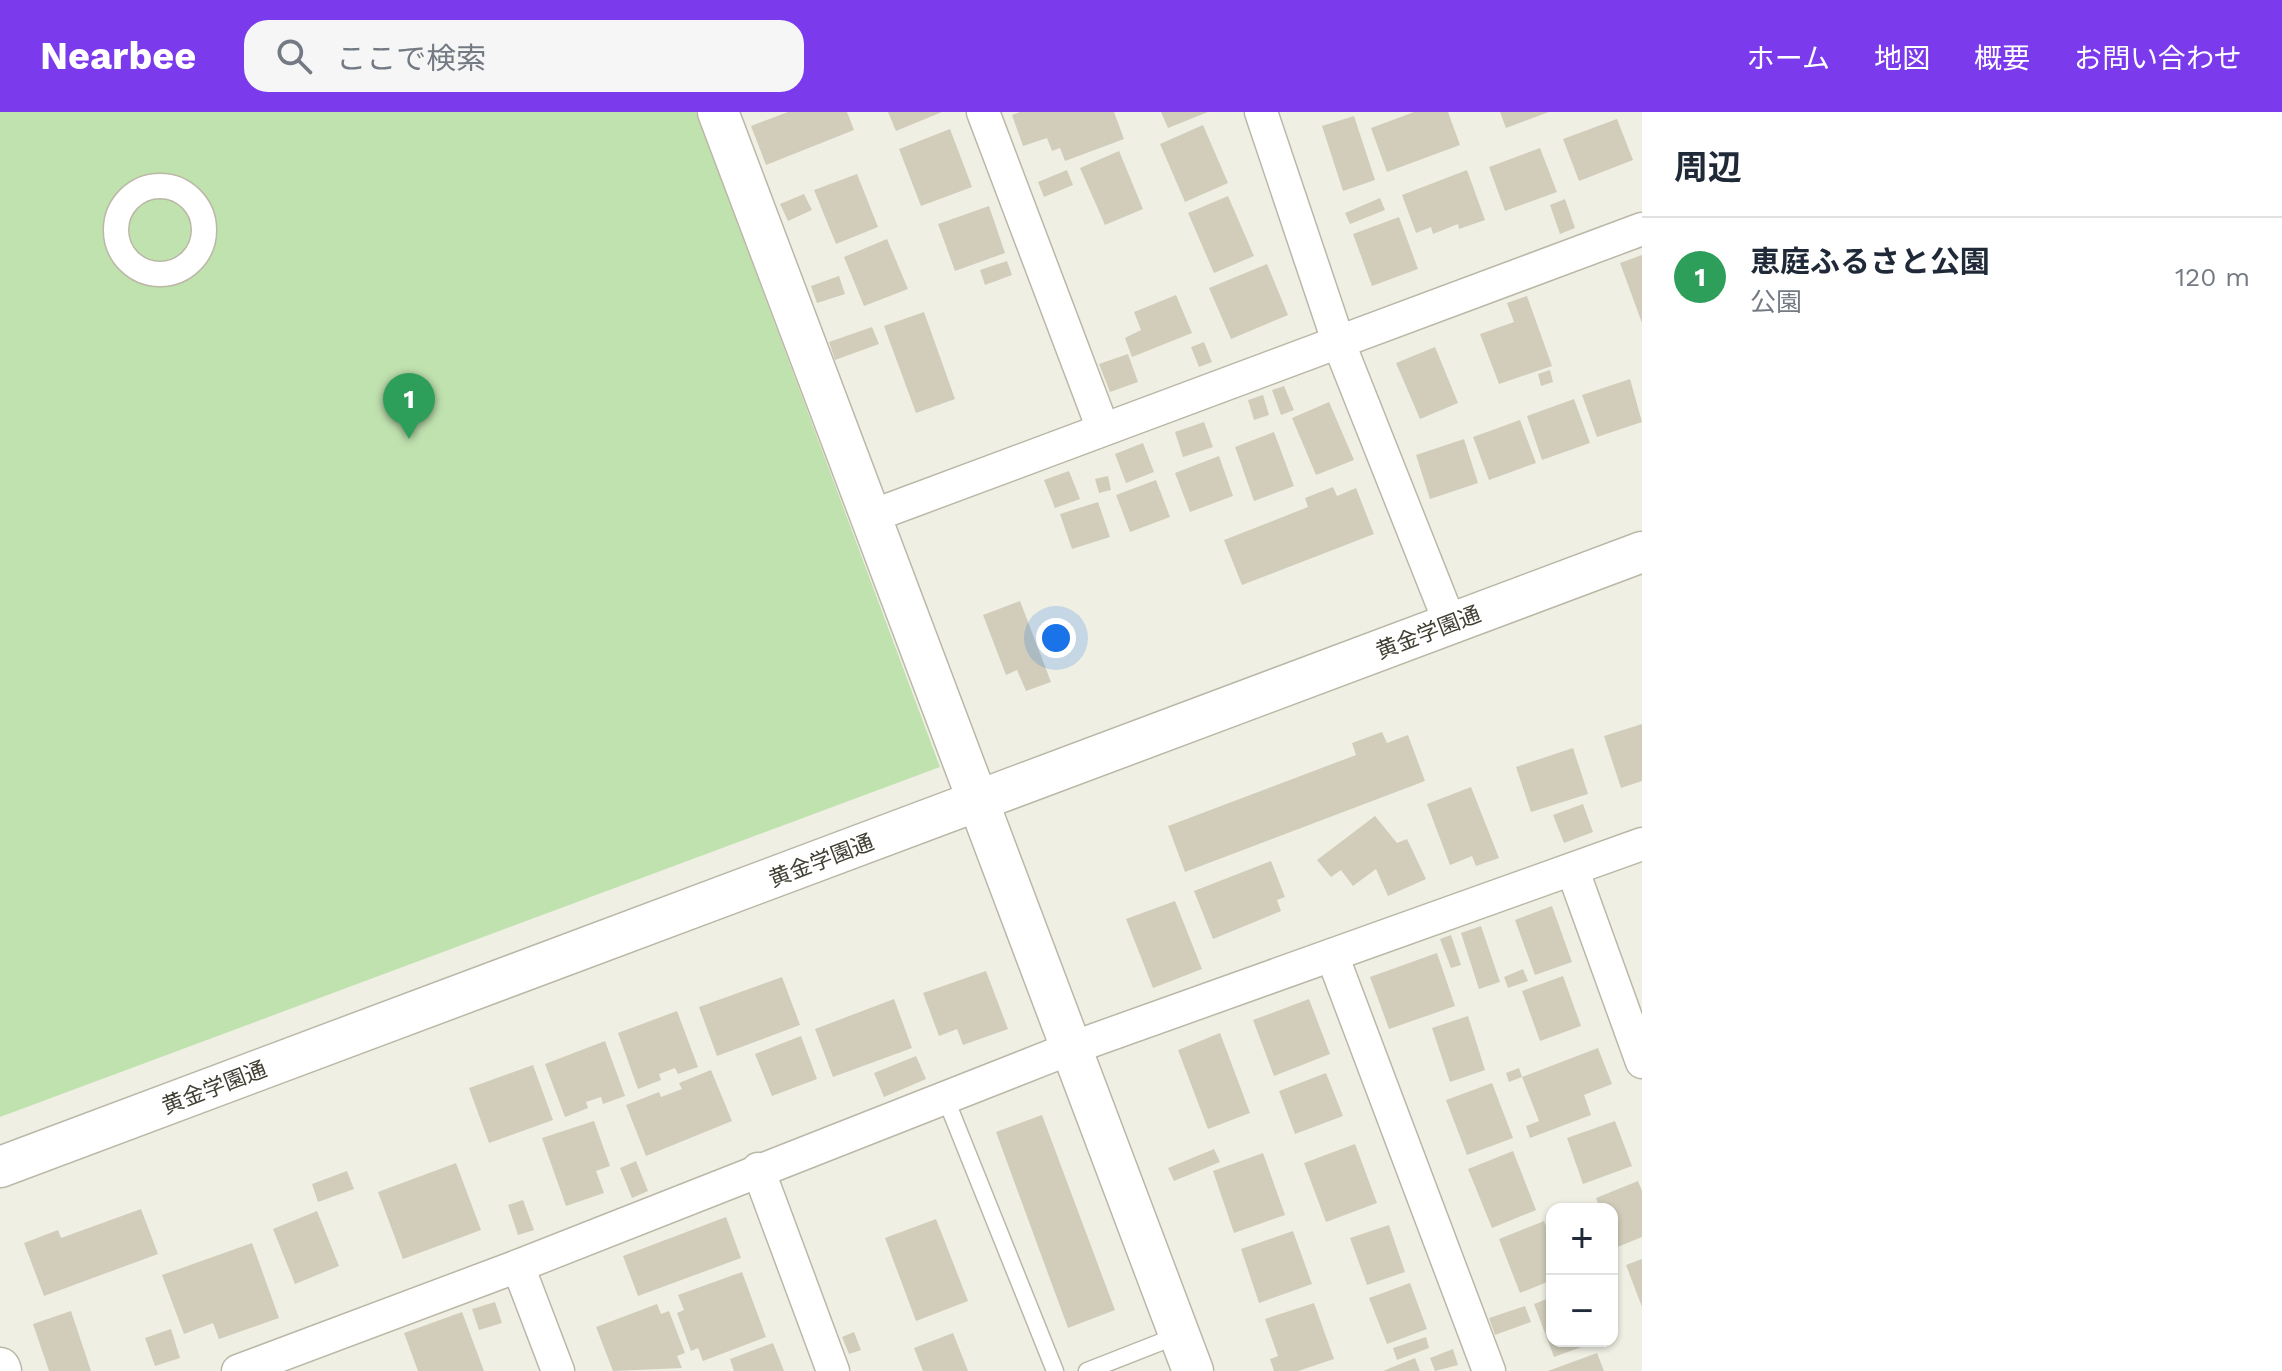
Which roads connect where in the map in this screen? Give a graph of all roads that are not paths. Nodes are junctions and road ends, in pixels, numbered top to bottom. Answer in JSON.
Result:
{"nodes":[{"id":1,"x":718,"y":112,"type":"edge"},
{"id":2,"x":983,"y":112,"type":"edge"},
{"id":3,"x":1261,"y":112,"type":"edge"},
{"id":4,"x":1642,"y":229,"type":"edge"},
{"id":5,"x":1338,"y":341,"type":"junction"},
{"id":6,"x":1103,"y":429,"type":"junction"},
{"id":7,"x":872,"y":516,"type":"junction"},
{"id":8,"x":1642,"y":552,"type":"edge"},
{"id":9,"x":1450,"y":623,"type":"junction"},
{"id":10,"x":975,"y":802,"type":"junction"},
{"id":11,"x":1642,"y":844,"type":"edge"},
{"id":12,"x":1573,"y":871,"type":"junction"},
{"id":13,"x":1332,"y":955,"type":"junction"},
{"id":14,"x":1069,"y":1049,"type":"junction"},
{"id":15,"x":1642,"y":1062,"type":"edge"},
{"id":16,"x":945,"y":1097,"type":"junction"},
{"id":17,"x":0,"y":1167,"type":"edge"},
{"id":18,"x":758,"y":1169,"type":"junction"},
{"id":19,"x":518,"y":1266,"type":"junction"},
{"id":20,"x":1186,"y":1353,"type":"edge"},
{"id":21,"x":319,"y":1357,"type":"edge"},
{"id":22,"x":238,"y":1371,"type":"edge"},
{"id":23,"x":558,"y":1371,"type":"edge"},
{"id":24,"x":833,"y":1371,"type":"edge"},
{"id":25,"x":1055,"y":1371,"type":"edge"},
{"id":26,"x":1087,"y":1371,"type":"edge"},
{"id":27,"x":1489,"y":1371,"type":"edge"}],
"edges":[{"from":1,"to":7,"type":"street"},
{"from":2,"to":6,"type":"street"},
{"from":3,"to":5,"type":"street"},
{"from":4,"to":5,"type":"street"},
{"from":5,"to":6,"type":"street"},
{"from":5,"to":9,"type":"street"},
{"from":6,"to":7,"type":"street"},
{"from":7,"to":10,"type":"street"},
{"from":8,"to":9,"type":"street","name":"黄金学園通"},
{"from":9,"to":10,"type":"street","name":"黄金学園通"},
{"from":10,"to":14,"type":"street"},
{"from":10,"to":17,"type":"street","name":"黄金学園通"},
{"from":11,"to":12,"type":"street"},
{"from":12,"to":13,"type":"street"},
{"from":12,"to":15,"type":"street"},
{"from":13,"to":14,"type":"street"},
{"from":13,"to":27,"type":"street"},
{"from":14,"to":16,"type":"street"},
{"from":14,"to":20,"type":"street"},
{"from":16,"to":18,"type":"street"},
{"from":16,"to":25,"type":"lane"},
{"from":18,"to":19,"type":"street"},
{"from":18,"to":24,"type":"street"},
{"from":19,"to":21,"type":"street"},
{"from":19,"to":23,"type":"street"},
{"from":20,"to":26,"type":"lane"},
{"from":21,"to":22,"type":"street"}]}
